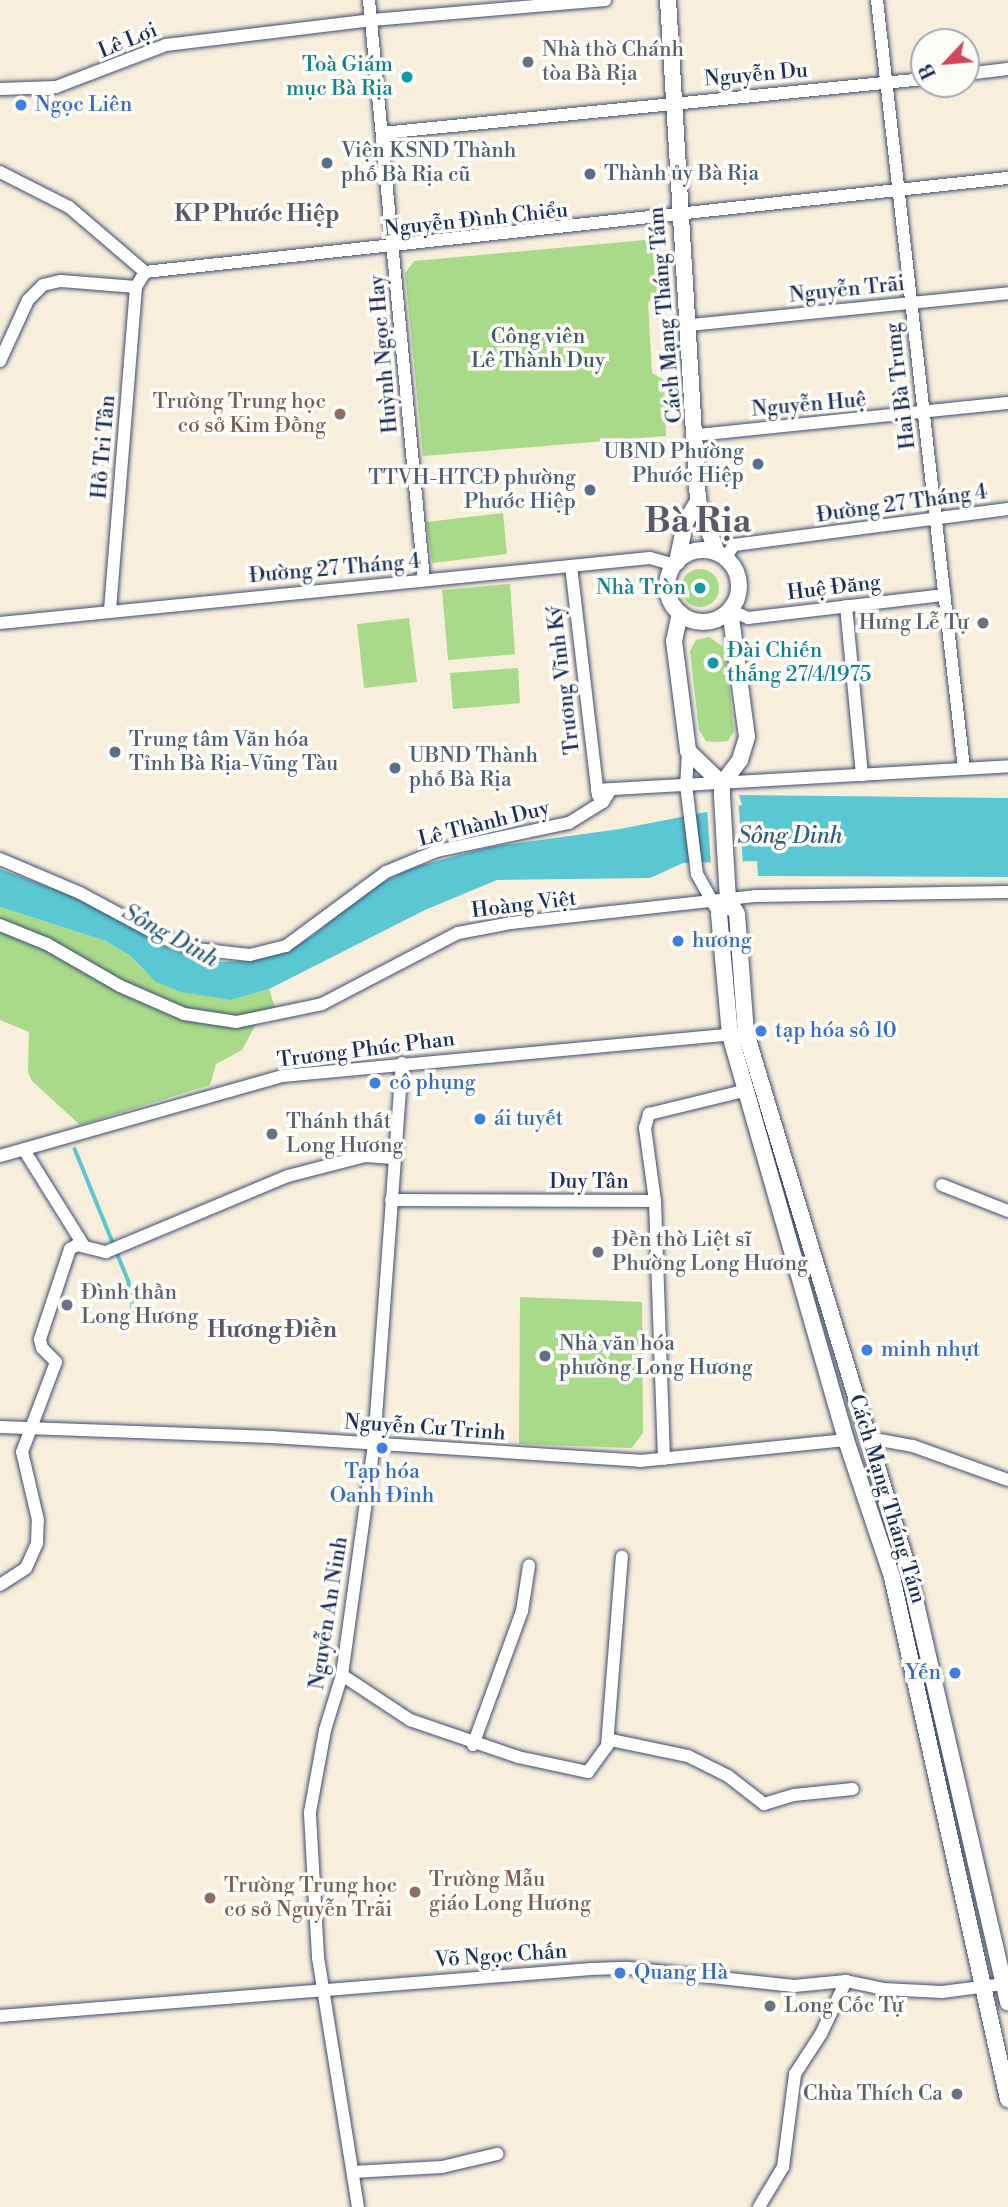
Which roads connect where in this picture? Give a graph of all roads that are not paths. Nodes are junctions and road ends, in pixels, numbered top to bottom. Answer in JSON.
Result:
{"nodes":[{"id":1,"x":369,"y":0,"type":"edge"},
{"id":2,"x":605,"y":0,"type":"edge"},
{"id":3,"x":668,"y":0,"type":"edge"},
{"id":4,"x":877,"y":0,"type":"edge"},
{"id":5,"x":372,"y":20,"type":"junction"},
{"id":6,"x":1008,"y":69,"type":"edge"},
{"id":7,"x":980,"y":72,"type":"edge"},
{"id":8,"x":910,"y":81,"type":"edge"},
{"id":9,"x":886,"y":84,"type":"junction"},
{"id":10,"x":0,"y":89,"type":"edge"},
{"id":11,"x":673,"y":102,"type":"junction"},
{"id":12,"x":382,"y":133,"type":"junction"},
{"id":13,"x":0,"y":172,"type":"edge"},
{"id":14,"x":1008,"y":178,"type":"edge"},
{"id":15,"x":898,"y":191,"type":"junction"},
{"id":16,"x":678,"y":217,"type":"junction"},
{"id":17,"x":393,"y":248,"type":"junction"},
{"id":18,"x":145,"y":272,"type":"junction"},
{"id":19,"x":136,"y":287,"type":"junction"},
{"id":20,"x":1008,"y":293,"type":"edge"},
{"id":21,"x":911,"y":303,"type":"junction"},
{"id":22,"x":690,"y":325,"type":"junction"},
{"id":23,"x":0,"y":361,"type":"edge"},
{"id":24,"x":1008,"y":403,"type":"edge"},
{"id":25,"x":924,"y":413,"type":"junction"},
{"id":26,"x":697,"y":435,"type":"junction"},
{"id":27,"x":698,"y":501,"type":"junction"},
{"id":28,"x":1008,"y":509,"type":"edge"},
{"id":29,"x":936,"y":521,"type":"junction"},
{"id":30,"x":721,"y":555,"type":"junction"},
{"id":31,"x":675,"y":564,"type":"junction"},
{"id":32,"x":570,"y":566,"type":"junction"},
{"id":33,"x":424,"y":579,"type":"junction"},
{"id":34,"x":944,"y":595,"type":"junction"},
{"id":35,"x":846,"y":606,"type":"junction"},
{"id":36,"x":110,"y":610,"type":"junction"},
{"id":37,"x":730,"y":610,"type":"junction"},
{"id":38,"x":680,"y":613,"type":"junction"},
{"id":39,"x":0,"y":623,"type":"edge"},
{"id":40,"x":688,"y":751,"type":"junction"},
{"id":41,"x":1008,"y":766,"type":"edge"},
{"id":42,"x":964,"y":768,"type":"junction"},
{"id":43,"x":862,"y":775,"type":"junction"},
{"id":44,"x":611,"y":789,"type":"junction"},
{"id":45,"x":597,"y":790,"type":"junction"},
{"id":46,"x":687,"y":790,"type":"junction"},
{"id":47,"x":722,"y":790,"type":"junction"},
{"id":48,"x":599,"y":804,"type":"junction"},
{"id":49,"x":0,"y":859,"type":"edge"},
{"id":50,"x":1008,"y":892,"type":"edge"},
{"id":51,"x":720,"y":904,"type":"junction"},
{"id":52,"x":0,"y":925,"type":"edge"},
{"id":53,"x":738,"y":1034,"type":"junction"},
{"id":54,"x":402,"y":1063,"type":"junction"},
{"id":55,"x":743,"y":1091,"type":"junction"},
{"id":56,"x":24,"y":1150,"type":"junction"},
{"id":57,"x":0,"y":1156,"type":"edge"},
{"id":58,"x":394,"y":1157,"type":"junction"},
{"id":59,"x":942,"y":1185,"type":"dead end"},
{"id":60,"x":391,"y":1200,"type":"junction"},
{"id":61,"x":655,"y":1201,"type":"junction"},
{"id":62,"x":1008,"y":1211,"type":"edge"},
{"id":63,"x":84,"y":1246,"type":"junction"},
{"id":64,"x":0,"y":1427,"type":"edge"},
{"id":65,"x":30,"y":1428,"type":"junction"},
{"id":66,"x":869,"y":1438,"type":"junction"},
{"id":67,"x":846,"y":1440,"type":"junction"},
{"id":68,"x":374,"y":1444,"type":"junction"},
{"id":69,"x":664,"y":1459,"type":"junction"},
{"id":70,"x":1008,"y":1480,"type":"edge"},
{"id":71,"x":622,"y":1557,"type":"dead end"},
{"id":72,"x":529,"y":1566,"type":"dead end"},
{"id":73,"x":0,"y":1585,"type":"edge"},
{"id":74,"x":342,"y":1675,"type":"junction"},
{"id":75,"x":473,"y":1745,"type":"junction"},
{"id":76,"x":607,"y":1747,"type":"junction"},
{"id":77,"x":853,"y":1789,"type":"dead end"},
{"id":78,"x":846,"y":1981,"type":"junction"},
{"id":79,"x":1004,"y":1984,"type":"junction"},
{"id":80,"x":323,"y":1987,"type":"junction"},
{"id":81,"x":982,"y":1990,"type":"junction"},
{"id":82,"x":1008,"y":2003,"type":"edge"},
{"id":83,"x":0,"y":2015,"type":"edge"},
{"id":84,"x":1008,"y":2099,"type":"edge"},
{"id":85,"x":497,"y":2154,"type":"dead end"},
{"id":86,"x":353,"y":2172,"type":"junction"},
{"id":87,"x":358,"y":2207,"type":"edge"},
{"id":88,"x":760,"y":2207,"type":"edge"}],
"edges":[{"from":1,"to":5,"type":"street","name":"Huỳnh Ngọc Hay"},
{"from":2,"to":5,"type":"street","name":"Lê Lợi"},
{"from":3,"to":11,"type":"main road","name":"Cách Mạng Tháng Tám"},
{"from":4,"to":9,"type":"street","name":"Hai Bà Trưng"},
{"from":5,"to":10,"type":"street","name":"Lê Lợi"},
{"from":5,"to":12,"type":"street","name":"Huỳnh Ngọc Hay"},
{"from":6,"to":7,"type":"street"},
{"from":8,"to":9,"type":"street","name":"Nguyễn Du"},
{"from":9,"to":11,"type":"street","name":"Nguyễn Du"},
{"from":9,"to":15,"type":"street","name":"Hai Bà Trưng"},
{"from":11,"to":12,"type":"street","name":"Nguyễn Du"},
{"from":11,"to":16,"type":"main road","name":"Cách Mạng Tháng Tám"},
{"from":12,"to":17,"type":"street","name":"Huỳnh Ngọc Hay"},
{"from":13,"to":18,"type":"street"},
{"from":14,"to":15,"type":"street","name":"Nguyễn Đình Chiểu"},
{"from":15,"to":16,"type":"street","name":"Nguyễn Đình Chiểu"},
{"from":15,"to":21,"type":"street","name":"Hai Bà Trưng"},
{"from":16,"to":17,"type":"street","name":"Nguyễn Đình Chiểu"},
{"from":16,"to":22,"type":"main road","name":"Cách Mạng Tháng Tám"},
{"from":17,"to":18,"type":"street","name":"Nguyễn Đình Chiểu"},
{"from":17,"to":33,"type":"street","name":"Huỳnh Ngọc Hay"},
{"from":18,"to":19,"type":"street"},
{"from":19,"to":23,"type":"street"},
{"from":19,"to":36,"type":"street","name":"Hồ Tri Tân"},
{"from":20,"to":21,"type":"street","name":"Nguyễn Trãi"},
{"from":21,"to":22,"type":"street","name":"Nguyễn Trãi"},
{"from":21,"to":25,"type":"street","name":"Hai Bà Trưng"},
{"from":22,"to":26,"type":"main road","name":"Cách Mạng Tháng Tám"},
{"from":24,"to":25,"type":"street","name":"Nguyễn Huệ"},
{"from":25,"to":26,"type":"street","name":"Nguyễn Huệ"},
{"from":25,"to":29,"type":"street","name":"Hai Bà Trưng"},
{"from":26,"to":27,"type":"main road","name":"Cách Mạng Tháng Tám"},
{"from":27,"to":30,"type":"main road","name":"Cách Mạng Tháng Tám"},
{"from":27,"to":31,"type":"main road","name":"Cách Mạng Tháng Tám"},
{"from":28,"to":29,"type":"street","name":"Đường 27 Tháng 4"},
{"from":29,"to":30,"type":"street","name":"Đường 27 Tháng 4"},
{"from":29,"to":34,"type":"street","name":"Hai Bà Trưng"},
{"from":30,"to":31,"type":"main road"},
{"from":30,"to":37,"type":"main road"},
{"from":31,"to":32,"type":"street","name":"Đường 27 Tháng 4"},
{"from":31,"to":38,"type":"main road"},
{"from":32,"to":33,"type":"street","name":"Đường 27 Tháng 4"},
{"from":32,"to":45,"type":"street","name":"Trương Vĩnh Ký"},
{"from":33,"to":36,"type":"street","name":"Đường 27 Tháng 4"},
{"from":34,"to":35,"type":"street","name":"Huệ Đăng"},
{"from":34,"to":42,"type":"street","name":"Hai Bà Trưng"},
{"from":35,"to":37,"type":"street","name":"Huệ Đăng"},
{"from":35,"to":43,"type":"street"},
{"from":36,"to":39,"type":"street","name":"Đường 27 Tháng 4"},
{"from":37,"to":38,"type":"main road"},
{"from":37,"to":47,"type":"main road"},
{"from":38,"to":40,"type":"main road"},
{"from":40,"to":46,"type":"street"},
{"from":40,"to":47,"type":"main road"},
{"from":41,"to":42,"type":"street"},
{"from":42,"to":43,"type":"street"},
{"from":43,"to":47,"type":"street"},
{"from":44,"to":45,"type":"street"},
{"from":44,"to":46,"type":"street"},
{"from":44,"to":48,"type":"street","name":"Lê Thành Duy"},
{"from":45,"to":48,"type":"street"},
{"from":46,"to":47,"type":"street"},
{"from":46,"to":51,"type":"street","name":"Cách Mạng Tháng Tám"},
{"from":47,"to":51,"type":"main road","name":"Cách Mạng Tháng Tám"},
{"from":48,"to":49,"type":"street","name":"Lê Thành Duy"},
{"from":50,"to":51,"type":"street","name":"Hoàng Việt"},
{"from":51,"to":52,"type":"street","name":"Hoàng Việt"},
{"from":51,"to":53,"type":"main road","name":"Cách Mạng Tháng Tám"},
{"from":53,"to":54,"type":"street","name":"Trương Phúc Phan"},
{"from":53,"to":55,"type":"main road","name":"Cách Mạng Tháng Tám"},
{"from":53,"to":66,"type":"main road","name":"Cách Mạng Tháng Tám"},
{"from":54,"to":56,"type":"street","name":"Trương Phúc Phan"},
{"from":54,"to":58,"type":"street","name":"Nguyễn An Ninh"},
{"from":55,"to":61,"type":"street"},
{"from":55,"to":67,"type":"main road","name":"Cách Mạng Tháng Tám"},
{"from":56,"to":57,"type":"street","name":"Trương Phúc Phan"},
{"from":56,"to":63,"type":"street"},
{"from":58,"to":60,"type":"street","name":"Nguyễn An Ninh"},
{"from":58,"to":63,"type":"street"},
{"from":59,"to":62,"type":"street"},
{"from":60,"to":61,"type":"street","name":"Duy Tân"},
{"from":60,"to":68,"type":"street","name":"Nguyễn An Ninh"},
{"from":61,"to":69,"type":"street","name":"Duy Tân"},
{"from":63,"to":65,"type":"street"},
{"from":64,"to":65,"type":"street","name":"Nguyễn Cư Trinh"},
{"from":65,"to":68,"type":"street","name":"Nguyễn Cư Trinh"},
{"from":65,"to":73,"type":"street"},
{"from":66,"to":67,"type":"main road"},
{"from":66,"to":70,"type":"street"},
{"from":66,"to":79,"type":"main road","name":"Cách Mạng Tháng Tám"},
{"from":67,"to":69,"type":"street","name":"Nguyễn Cư Trinh"},
{"from":67,"to":81,"type":"main road","name":"Cách Mạng Tháng Tám"},
{"from":68,"to":69,"type":"street","name":"Nguyễn Cư Trinh"},
{"from":68,"to":74,"type":"street","name":"Nguyễn An Ninh"},
{"from":71,"to":76,"type":"street"},
{"from":72,"to":75,"type":"street"},
{"from":74,"to":75,"type":"street"},
{"from":74,"to":80,"type":"street","name":"Nguyễn An Ninh"},
{"from":75,"to":76,"type":"street"},
{"from":76,"to":77,"type":"street"},
{"from":78,"to":80,"type":"street","name":"Võ Ngọc Chấn"},
{"from":78,"to":81,"type":"street","name":"Võ Ngọc Chấn"},
{"from":78,"to":88,"type":"street"},
{"from":79,"to":81,"type":"street","name":"Võ Ngọc Chấn"},
{"from":79,"to":82,"type":"main road","name":"Cách Mạng Tháng Tám"},
{"from":80,"to":83,"type":"street","name":"Võ Ngọc Chấn"},
{"from":80,"to":86,"type":"street","name":"Nguyễn An Ninh"},
{"from":81,"to":84,"type":"main road","name":"Cách Mạng Tháng Tám"},
{"from":85,"to":86,"type":"street"},
{"from":86,"to":87,"type":"street","name":"Nguyễn An Ninh"}]}
